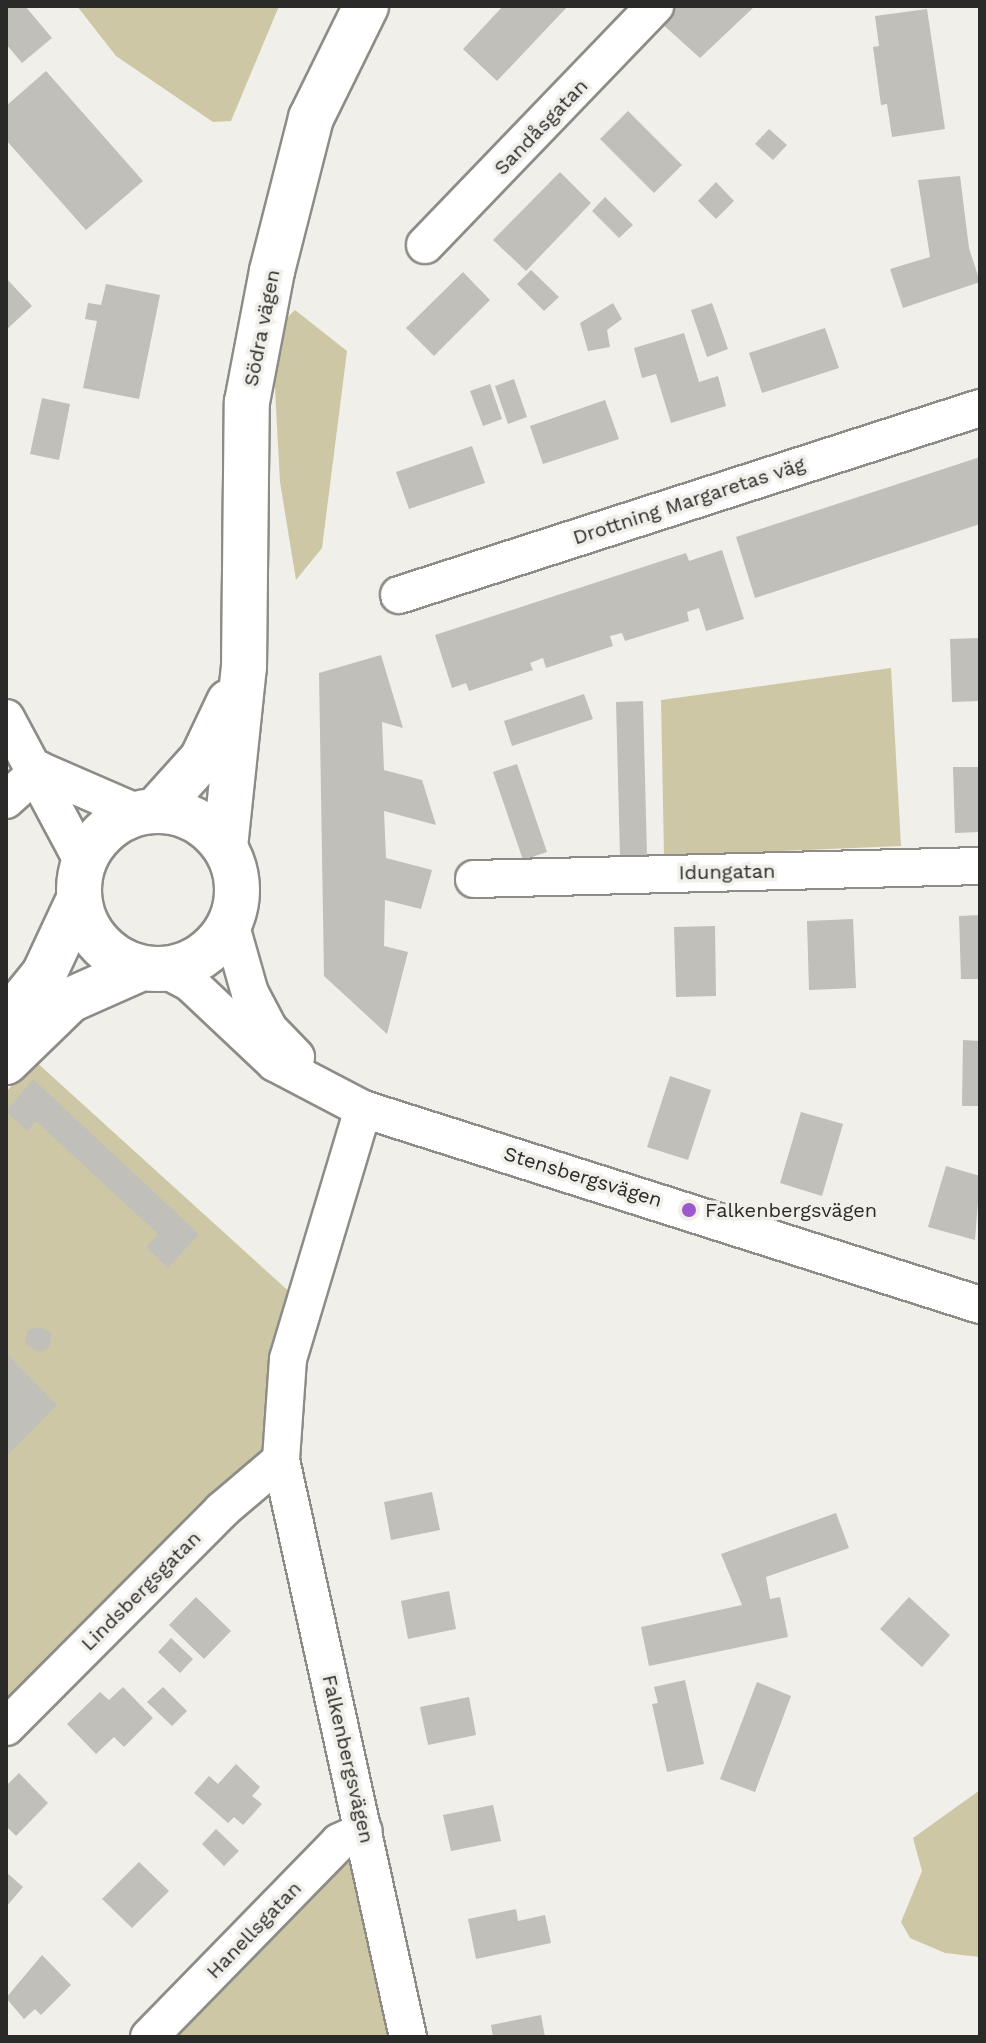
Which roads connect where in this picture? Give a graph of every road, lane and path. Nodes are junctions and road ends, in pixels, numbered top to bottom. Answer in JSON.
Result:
{"nodes":[{"id":1,"x":366,"y":6,"type":"edge"},
{"id":2,"x":655,"y":6,"type":"edge"},
{"id":3,"x":425,"y":245,"type":"dead end"},
{"id":4,"x":980,"y":408,"type":"edge"},
{"id":5,"x":399,"y":595,"type":"dead end"},
{"id":6,"x":244,"y":667,"type":"junction"},
{"id":7,"x":6,"y":718,"type":"edge"},
{"id":8,"x":39,"y":770,"type":"junction"},
{"id":9,"x":6,"y":800,"type":"edge"},
{"id":10,"x":147,"y":811,"type":"junction"},
{"id":11,"x":225,"y":847,"type":"junction"},
{"id":12,"x":980,"y":866,"type":"edge"},
{"id":13,"x":474,"y":879,"type":"dead end"},
{"id":14,"x":81,"y":880,"type":"junction"},
{"id":15,"x":230,"y":923,"type":"junction"},
{"id":16,"x":153,"y":969,"type":"junction"},
{"id":17,"x":6,"y":1021,"type":"edge"},
{"id":18,"x":6,"y":1062,"type":"edge"},
{"id":19,"x":326,"y":1087,"type":"junction"},
{"id":20,"x":363,"y":1109,"type":"junction"},
{"id":21,"x":980,"y":1305,"type":"edge"},
{"id":22,"x":281,"y":1460,"type":"junction"},
{"id":23,"x":6,"y":1727,"type":"edge"},
{"id":24,"x":364,"y":1831,"type":"junction"},
{"id":25,"x":149,"y":2037,"type":"edge"},
{"id":26,"x":408,"y":2037,"type":"edge"}],
"edges":[{"from":1,"to":6,"type":"main road","name":"Södra vägen"},
{"from":2,"to":3,"type":"street","name":"Sandåsgatan"},
{"from":4,"to":5,"type":"street","name":"Drottning Margaretas väg"},
{"from":6,"to":10,"type":"main road","name":"Södra vägen"},
{"from":6,"to":11,"type":"main road","name":"Södra vägen"},
{"from":7,"to":8,"type":"street"},
{"from":8,"to":9,"type":"street"},
{"from":8,"to":10,"type":"street"},
{"from":8,"to":14,"type":"street"},
{"from":10,"to":11,"type":"main road"},
{"from":10,"to":14,"type":"main road"},
{"from":11,"to":15,"type":"main road"},
{"from":12,"to":13,"type":"street","name":"Idungatan"},
{"from":14,"to":16,"type":"main road"},
{"from":14,"to":17,"type":"main road"},
{"from":15,"to":16,"type":"main road"},
{"from":15,"to":19,"type":"street","name":"Stensbergsvägen"},
{"from":16,"to":18,"type":"main road"},
{"from":16,"to":19,"type":"street","name":"Stensbergsvägen"},
{"from":19,"to":20,"type":"street","name":"Stensbergsvägen"},
{"from":20,"to":21,"type":"street","name":"Stensbergsvägen"},
{"from":20,"to":22,"type":"street","name":"Falkenbergsvägen"},
{"from":22,"to":23,"type":"street","name":"Lindsbergsgatan"},
{"from":22,"to":24,"type":"street","name":"Falkenbergsvägen"},
{"from":24,"to":25,"type":"street","name":"Hanellsgatan"},
{"from":24,"to":26,"type":"street","name":"Falkenbergsvägen"}]}
